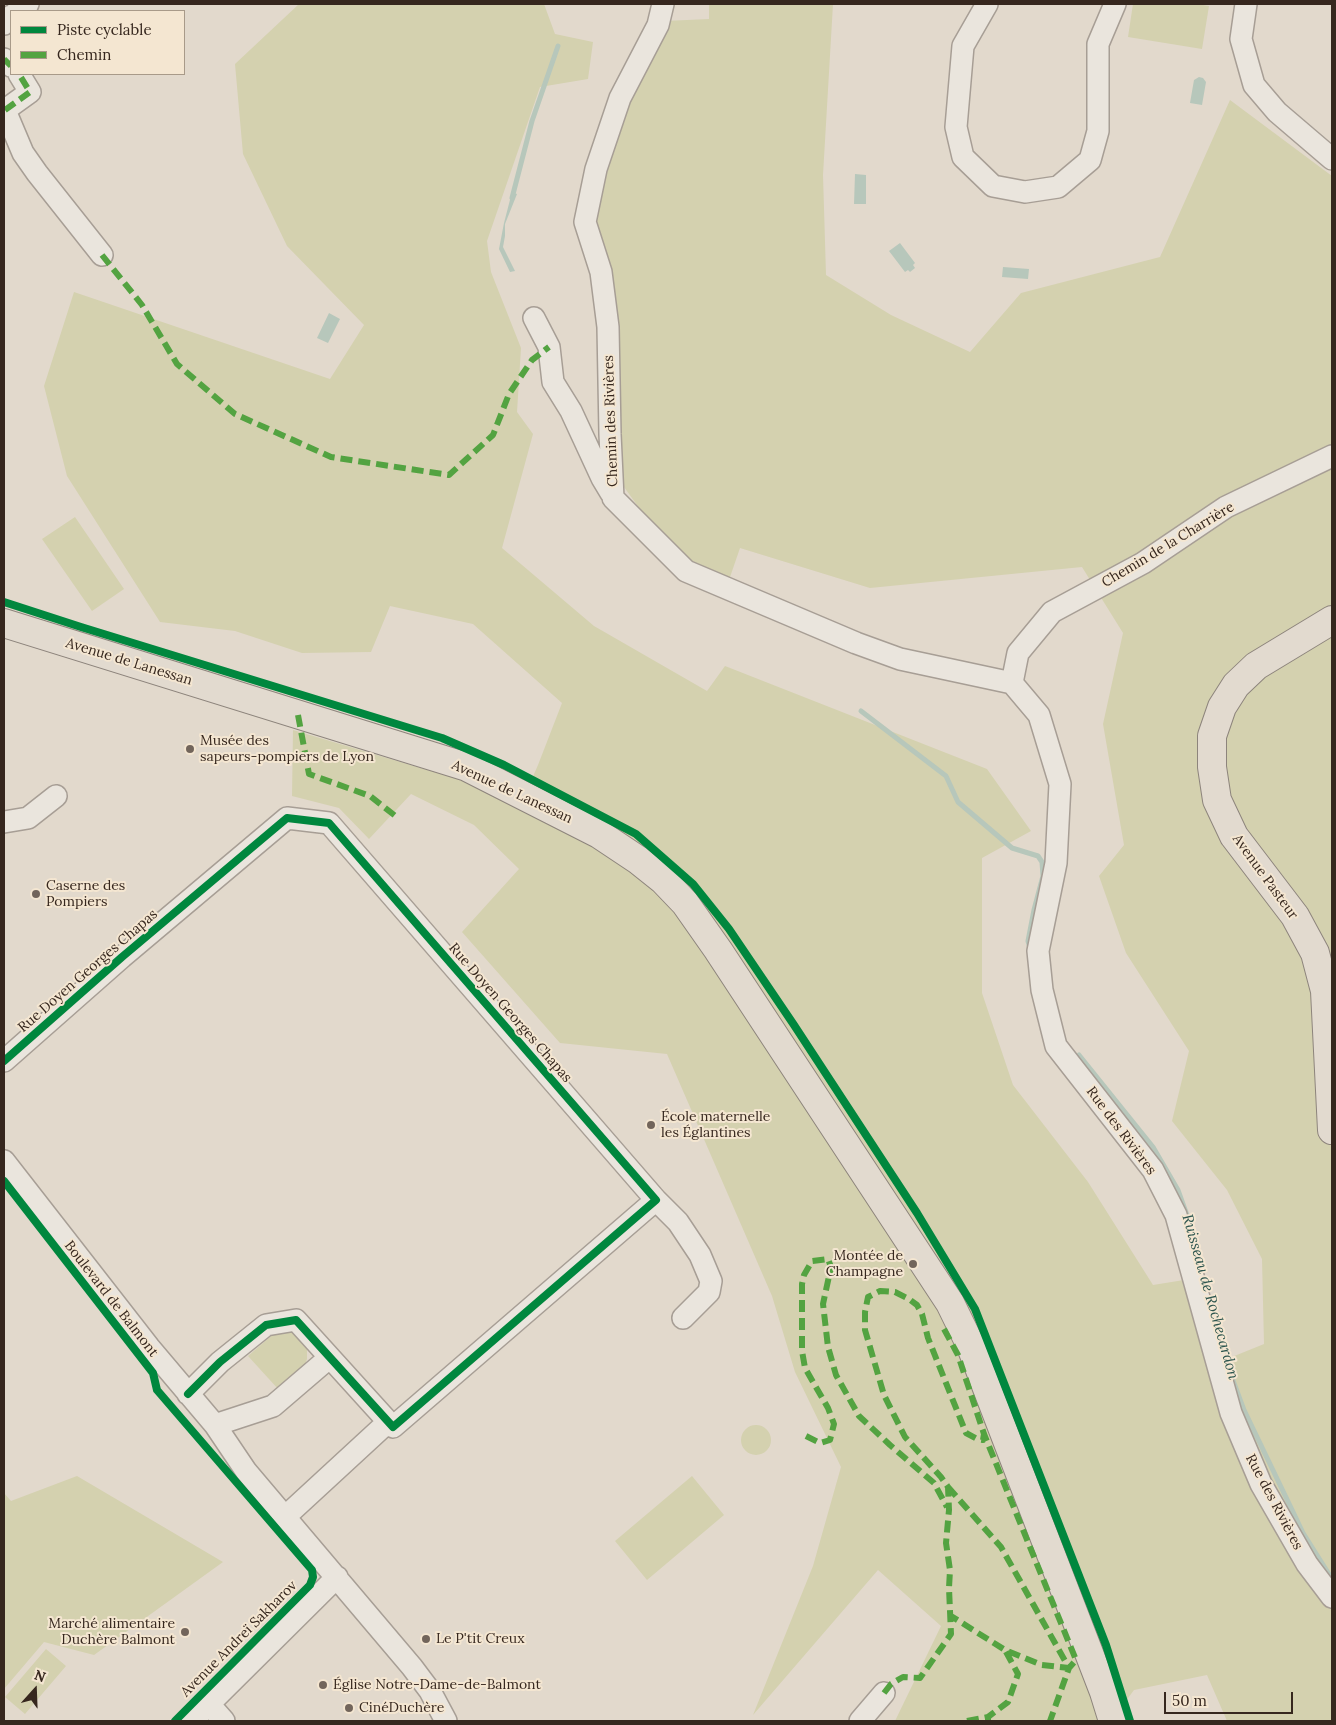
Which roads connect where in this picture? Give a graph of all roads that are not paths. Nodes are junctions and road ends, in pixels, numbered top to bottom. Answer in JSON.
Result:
{"nodes":[{"id":1,"x":663,"y":4,"type":"edge"},
{"id":2,"x":987,"y":4,"type":"edge"},
{"id":3,"x":1115,"y":4,"type":"edge"},
{"id":4,"x":1246,"y":4,"type":"edge"},
{"id":5,"x":20,"y":75,"type":"edge"},
{"id":6,"x":4,"y":109,"type":"edge"},
{"id":7,"x":1332,"y":159,"type":"edge"},
{"id":8,"x":102,"y":255,"type":"dead end"},
{"id":9,"x":534,"y":318,"type":"dead end"},
{"id":10,"x":1332,"y":456,"type":"edge"},
{"id":11,"x":613,"y":498,"type":"junction"},
{"id":12,"x":1332,"y":620,"type":"edge"},
{"id":13,"x":4,"y":623,"type":"edge"},
{"id":14,"x":1012,"y":683,"type":"junction"},
{"id":15,"x":56,"y":796,"type":"dead end"},
{"id":16,"x":4,"y":822,"type":"edge"},
{"id":17,"x":4,"y":1061,"type":"edge"},
{"id":18,"x":1332,"y":1130,"type":"edge"},
{"id":19,"x":4,"y":1161,"type":"edge"},
{"id":20,"x":656,"y":1200,"type":"junction"},
{"id":21,"x":683,"y":1318,"type":"dead end"},
{"id":22,"x":330,"y":1358,"type":"junction"},
{"id":23,"x":188,"y":1394,"type":"junction"},
{"id":24,"x":388,"y":1422,"type":"junction"},
{"id":25,"x":215,"y":1425,"type":"junction"},
{"id":26,"x":286,"y":1516,"type":"junction"},
{"id":27,"x":337,"y":1577,"type":"junction"},
{"id":28,"x":1332,"y":1597,"type":"edge"},
{"id":29,"x":884,"y":1693,"type":"dead end"},
{"id":30,"x":209,"y":1704,"type":"junction"},
{"id":31,"x":192,"y":1721,"type":"edge"},
{"id":32,"x":224,"y":1721,"type":"edge"},
{"id":33,"x":446,"y":1721,"type":"edge"},
{"id":34,"x":860,"y":1721,"type":"edge"},
{"id":35,"x":1112,"y":1721,"type":"edge"}],
"edges":[{"from":1,"to":11,"type":"street","name":"Chemin des Rivières"},
{"from":2,"to":3,"type":"street"},
{"from":4,"to":7,"type":"street"},
{"from":5,"to":6,"type":"street"},
{"from":6,"to":8,"type":"street"},
{"from":9,"to":11,"type":"street"},
{"from":10,"to":14,"type":"street","name":"Chemin de la Charrière"},
{"from":11,"to":14,"type":"street","name":"Chemin des Rivières"},
{"from":12,"to":18,"type":"main road","name":"Avenue Pasteur"},
{"from":13,"to":35,"type":"main road","name":"Avenue de Lanessan"},
{"from":14,"to":28,"type":"street","name":"Rue des Rivières"},
{"from":15,"to":16,"type":"street"},
{"from":17,"to":20,"type":"street","name":"Rue Doyen Georges Chapas"},
{"from":19,"to":23,"type":"street","name":"Boulevard de Balmont"},
{"from":20,"to":21,"type":"street","name":"Rue Doyen Georges Chapas"},
{"from":20,"to":24,"type":"street"},
{"from":22,"to":23,"type":"street"},
{"from":22,"to":24,"type":"street"},
{"from":22,"to":25,"type":"street"},
{"from":23,"to":25,"type":"street","name":"Boulevard de Balmont"},
{"from":24,"to":26,"type":"street"},
{"from":25,"to":26,"type":"street","name":"Boulevard de Balmont"},
{"from":26,"to":27,"type":"street","name":"Boulevard de Balmont"},
{"from":27,"to":30,"type":"street","name":"Avenue Andreï Sakharov"},
{"from":27,"to":33,"type":"street","name":"Boulevard de Balmont"},
{"from":29,"to":34,"type":"street"},
{"from":30,"to":31,"type":"street","name":"Avenue Andreï Sakharov"},
{"from":30,"to":32,"type":"street"}]}
